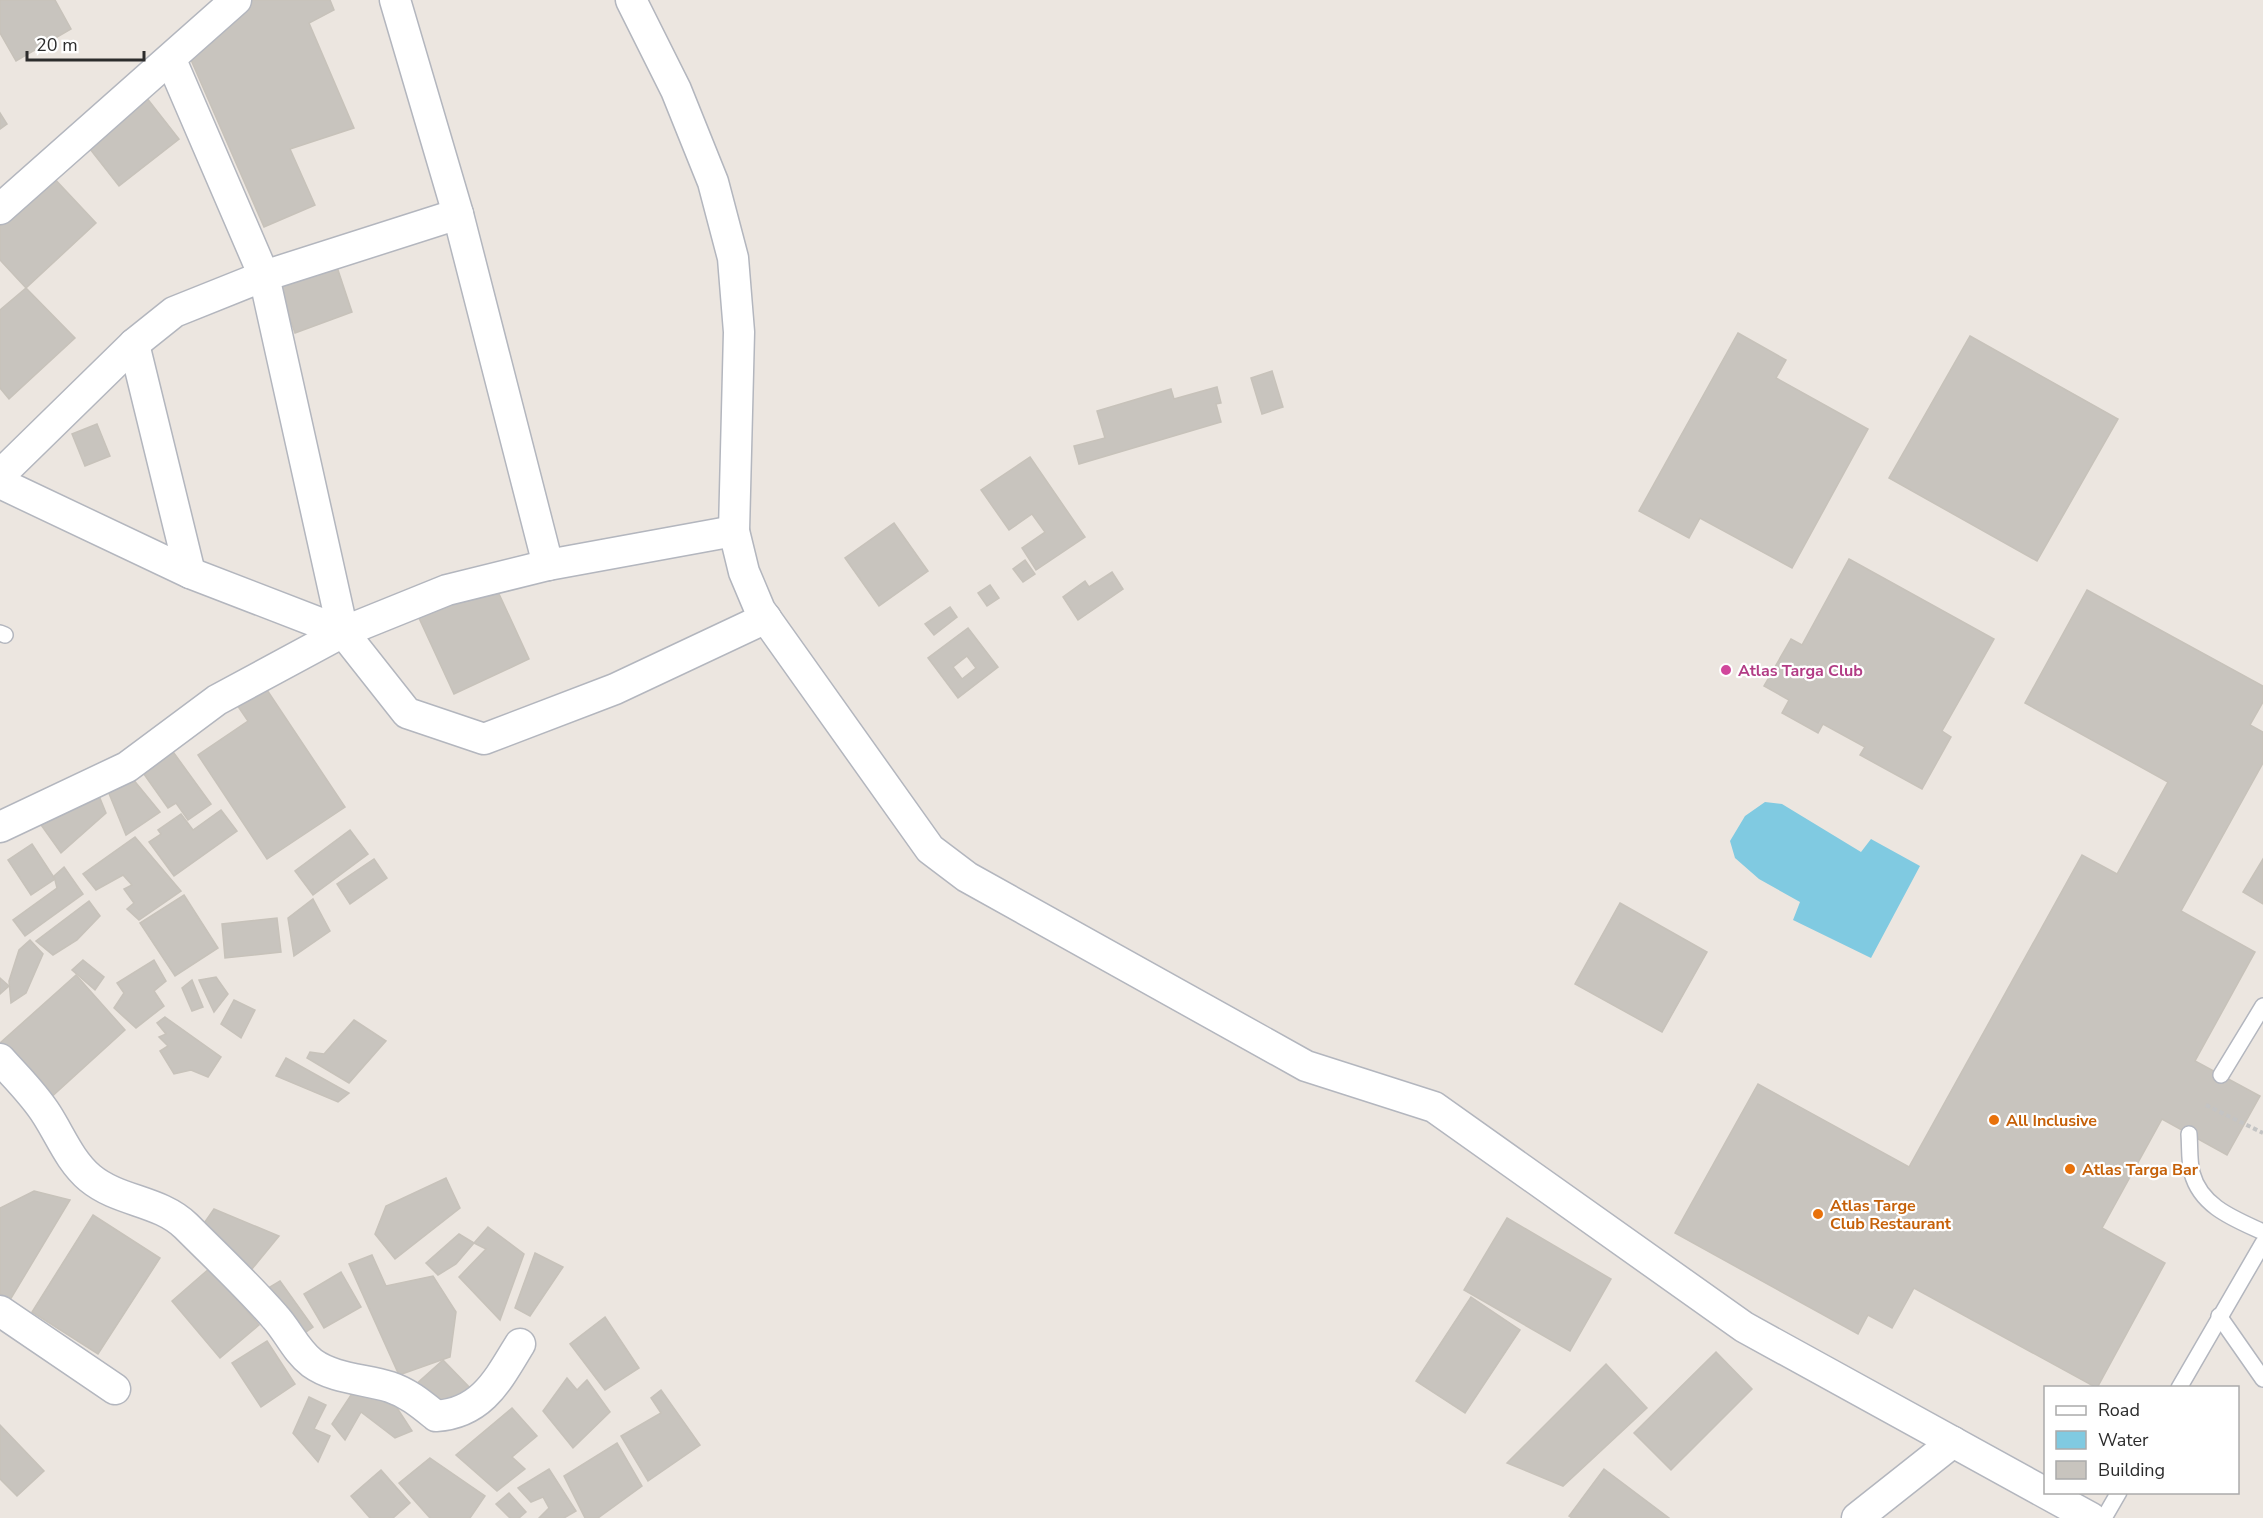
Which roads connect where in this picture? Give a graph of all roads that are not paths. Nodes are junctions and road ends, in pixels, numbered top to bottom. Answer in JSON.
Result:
{"nodes":[{"id":1,"x":236,"y":0,"type":"edge"},
{"id":2,"x":395,"y":0,"type":"edge"},
{"id":3,"x":631,"y":0,"type":"edge"},
{"id":4,"x":171,"y":60,"type":"junction"},
{"id":5,"x":0,"y":209,"type":"edge"},
{"id":6,"x":458,"y":214,"type":"junction"},
{"id":7,"x":264,"y":276,"type":"junction"},
{"id":8,"x":134,"y":344,"type":"junction"},
{"id":9,"x":0,"y":475,"type":"edge"},
{"id":10,"x":0,"y":483,"type":"edge"},
{"id":11,"x":734,"y":531,"type":"junction"},
{"id":12,"x":548,"y":565,"type":"junction"},
{"id":13,"x":190,"y":573,"type":"junction"},
{"id":14,"x":766,"y":618,"type":"junction"},
{"id":15,"x":343,"y":632,"type":"junction"},
{"id":16,"x":0,"y":826,"type":"edge"},
{"id":17,"x":2263,"y":1006,"type":"edge"},
{"id":18,"x":0,"y":1059,"type":"edge"},
{"id":19,"x":2221,"y":1076,"type":"dead end"},
{"id":20,"x":2189,"y":1134,"type":"dead end"},
{"id":21,"x":2263,"y":1232,"type":"edge"},
{"id":22,"x":2263,"y":1243,"type":"edge"},
{"id":23,"x":0,"y":1311,"type":"edge"},
{"id":24,"x":2219,"y":1316,"type":"junction"},
{"id":25,"x":519,"y":1344,"type":"dead end"},
{"id":26,"x":2263,"y":1379,"type":"edge"},
{"id":27,"x":2180,"y":1386,"type":"edge"},
{"id":28,"x":115,"y":1389,"type":"dead end"},
{"id":29,"x":1953,"y":1442,"type":"junction"},
{"id":30,"x":2044,"y":1492,"type":"edge"},
{"id":31,"x":2047,"y":1494,"type":"edge"},
{"id":32,"x":2118,"y":1494,"type":"edge"},
{"id":33,"x":1857,"y":1518,"type":"edge"},
{"id":34,"x":2091,"y":1518,"type":"edge"},
{"id":35,"x":2104,"y":1518,"type":"edge"}],
"edges":[{"from":1,"to":4,"type":"street"},
{"from":2,"to":6,"type":"street"},
{"from":3,"to":11,"type":"street"},
{"from":4,"to":5,"type":"street"},
{"from":4,"to":7,"type":"street"},
{"from":6,"to":7,"type":"street"},
{"from":6,"to":12,"type":"street"},
{"from":7,"to":8,"type":"street"},
{"from":7,"to":15,"type":"street"},
{"from":8,"to":9,"type":"street"},
{"from":8,"to":13,"type":"street"},
{"from":10,"to":13,"type":"street"},
{"from":11,"to":12,"type":"street"},
{"from":11,"to":14,"type":"street"},
{"from":12,"to":15,"type":"street"},
{"from":13,"to":15,"type":"street"},
{"from":14,"to":15,"type":"street"},
{"from":14,"to":29,"type":"street"},
{"from":15,"to":16,"type":"street"},
{"from":17,"to":19,"type":"lane"},
{"from":18,"to":25,"type":"street"},
{"from":20,"to":21,"type":"lane"},
{"from":22,"to":24,"type":"lane"},
{"from":23,"to":28,"type":"street"},
{"from":24,"to":26,"type":"lane"},
{"from":24,"to":27,"type":"lane"},
{"from":29,"to":30,"type":"street"},
{"from":29,"to":33,"type":"street"},
{"from":31,"to":34,"type":"street"},
{"from":32,"to":35,"type":"lane"}]}
